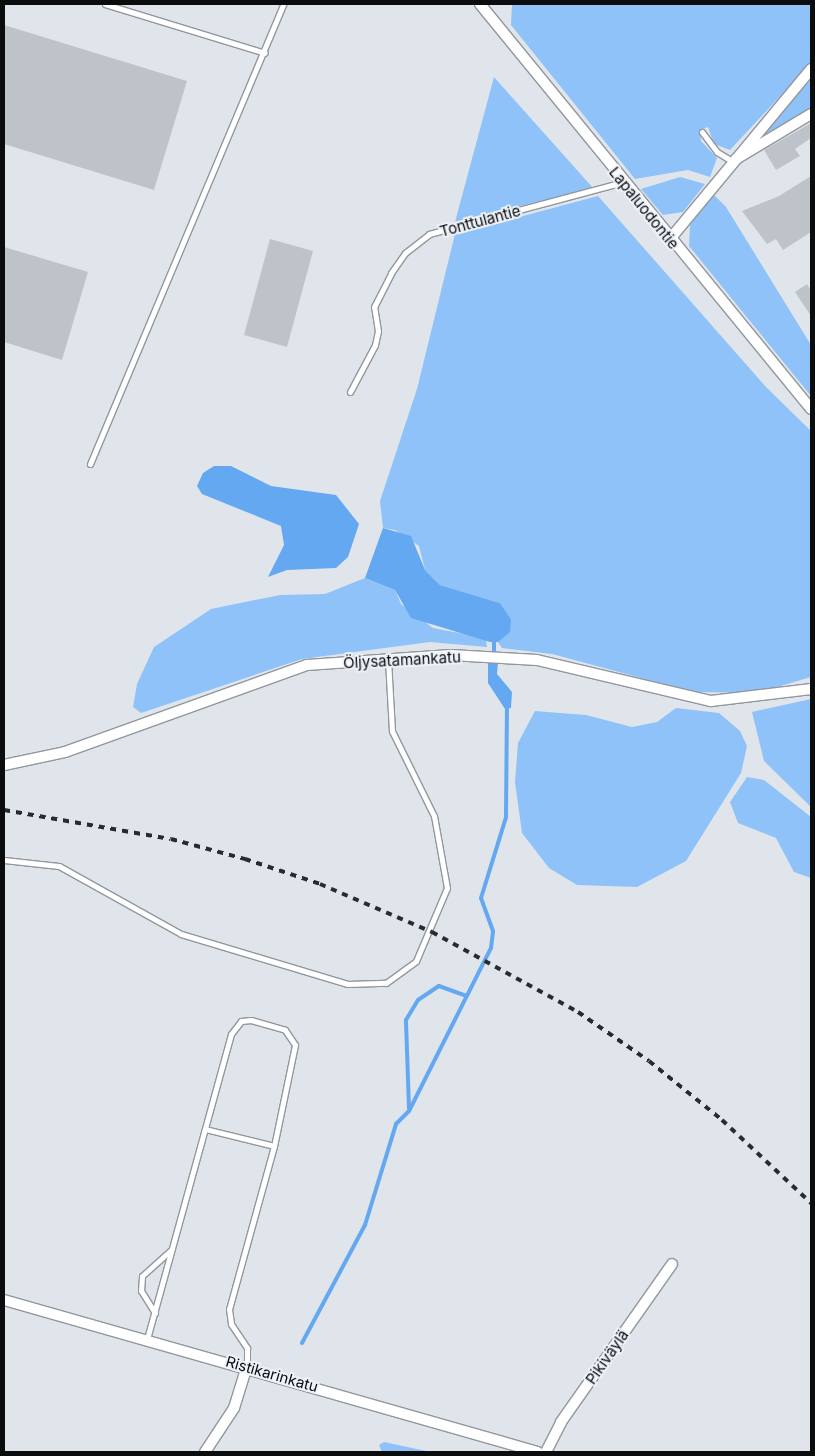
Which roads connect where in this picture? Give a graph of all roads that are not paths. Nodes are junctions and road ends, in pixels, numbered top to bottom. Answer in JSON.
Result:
{"nodes":[{"id":1,"x":105,"y":4,"type":"edge"},
{"id":2,"x":283,"y":4,"type":"edge"},
{"id":3,"x":480,"y":4,"type":"edge"},
{"id":4,"x":265,"y":53,"type":"junction"},
{"id":5,"x":811,"y":69,"type":"edge"},
{"id":6,"x":811,"y":114,"type":"edge"},
{"id":7,"x":702,"y":132,"type":"dead end"},
{"id":8,"x":732,"y":161,"type":"junction"},
{"id":9,"x":623,"y":182,"type":"junction"},
{"id":10,"x":670,"y":239,"type":"junction"},
{"id":11,"x":350,"y":392,"type":"dead end"},
{"id":12,"x":811,"y":409,"type":"edge"},
{"id":13,"x":90,"y":464,"type":"dead end"},
{"id":14,"x":388,"y":660,"type":"junction"},
{"id":15,"x":811,"y":689,"type":"edge"},
{"id":16,"x":4,"y":765,"type":"edge"},
{"id":17,"x":4,"y":860,"type":"edge"},
{"id":18,"x":205,"y":1129,"type":"junction"},
{"id":19,"x":274,"y":1146,"type":"junction"},
{"id":20,"x":172,"y":1249,"type":"junction"},
{"id":21,"x":672,"y":1264,"type":"dead end"},
{"id":22,"x":4,"y":1300,"type":"edge"},
{"id":23,"x":155,"y":1313,"type":"junction"},
{"id":24,"x":147,"y":1339,"type":"junction"},
{"id":25,"x":247,"y":1366,"type":"junction"},
{"id":26,"x":205,"y":1452,"type":"edge"},
{"id":27,"x":538,"y":1452,"type":"edge"},
{"id":28,"x":546,"y":1452,"type":"edge"}],
"edges":[{"from":1,"to":4,"type":"lane"},
{"from":2,"to":4,"type":"lane"},
{"from":3,"to":9,"type":"street","name":"Lapaluodontie"},
{"from":4,"to":13,"type":"lane"},
{"from":5,"to":8,"type":"street"},
{"from":6,"to":8,"type":"street"},
{"from":7,"to":8,"type":"lane"},
{"from":8,"to":10,"type":"street"},
{"from":9,"to":10,"type":"street","name":"Lapaluodontie"},
{"from":9,"to":11,"type":"lane","name":"Tonttulantie"},
{"from":10,"to":12,"type":"street","name":"Lapaluodontie"},
{"from":14,"to":15,"type":"street","name":"Öljysatamankatu"},
{"from":14,"to":16,"type":"street","name":"Öljysatamankatu"},
{"from":14,"to":17,"type":"lane"},
{"from":18,"to":19,"type":"lane"},
{"from":18,"to":19,"type":"lane"},
{"from":18,"to":20,"type":"lane"},
{"from":19,"to":25,"type":"lane"},
{"from":20,"to":23,"type":"lane"},
{"from":20,"to":23,"type":"lane"},
{"from":21,"to":28,"type":"street","name":"Pikiväylä"},
{"from":22,"to":24,"type":"street","name":"Ristikarinkatu"},
{"from":23,"to":24,"type":"lane"},
{"from":24,"to":25,"type":"street","name":"Ristikarinkatu"},
{"from":25,"to":26,"type":"street"},
{"from":25,"to":27,"type":"street","name":"Ristikarinkatu"}]}
